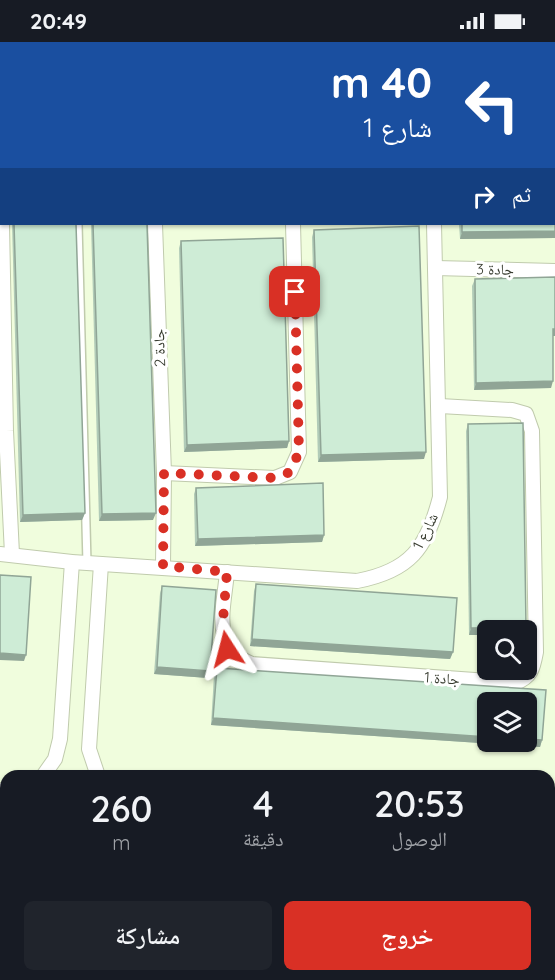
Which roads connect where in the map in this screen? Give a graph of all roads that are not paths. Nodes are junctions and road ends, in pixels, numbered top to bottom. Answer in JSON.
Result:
{"nodes":[{"id":1,"x":2,"y":225,"type":"edge"},
{"id":2,"x":78,"y":225,"type":"edge"},
{"id":3,"x":155,"y":225,"type":"edge"},
{"id":4,"x":293,"y":225,"type":"edge"},
{"id":5,"x":434,"y":225,"type":"edge"},
{"id":6,"x":435,"y":268,"type":"junction"},
{"id":7,"x":555,"y":271,"type":"edge"},
{"id":8,"x":440,"y":406,"type":"junction"},
{"id":9,"x":3,"y":431,"type":"edge"},
{"id":10,"x":164,"y":473,"type":"junction"},
{"id":11,"x":6,"y":554,"type":"edge"},
{"id":12,"x":72,"y":562,"type":"junction"},
{"id":13,"x":87,"y":562,"type":"junction"},
{"id":14,"x":101,"y":564,"type":"junction"},
{"id":15,"x":163,"y":566,"type":"junction"},
{"id":16,"x":227,"y":572,"type":"junction"},
{"id":17,"x":47,"y":770,"type":"edge"},
{"id":18,"x":96,"y":770,"type":"edge"}],
"edges":[{"from":1,"to":9,"type":"street"},
{"from":2,"to":13,"type":"lane"},
{"from":3,"to":10,"type":"street","name":"جادة 2"},
{"from":4,"to":10,"type":"street"},
{"from":5,"to":6,"type":"street","name":"شارع 1"},
{"from":6,"to":7,"type":"street","name":"جادة 3"},
{"from":6,"to":8,"type":"street","name":"شارع 1"},
{"from":8,"to":16,"type":"street","name":"شارع 1"},
{"from":8,"to":16,"type":"street","name":"جادة 1"},
{"from":9,"to":11,"type":"street"},
{"from":10,"to":15,"type":"street","name":"جادة 2"},
{"from":11,"to":12,"type":"street","name":"شارع 1"},
{"from":12,"to":13,"type":"street","name":"شارع 1"},
{"from":12,"to":17,"type":"street"},
{"from":13,"to":14,"type":"street","name":"شارع 1"},
{"from":14,"to":15,"type":"street","name":"شارع 1"},
{"from":14,"to":18,"type":"street"},
{"from":15,"to":16,"type":"street","name":"شارع 1"}]}
